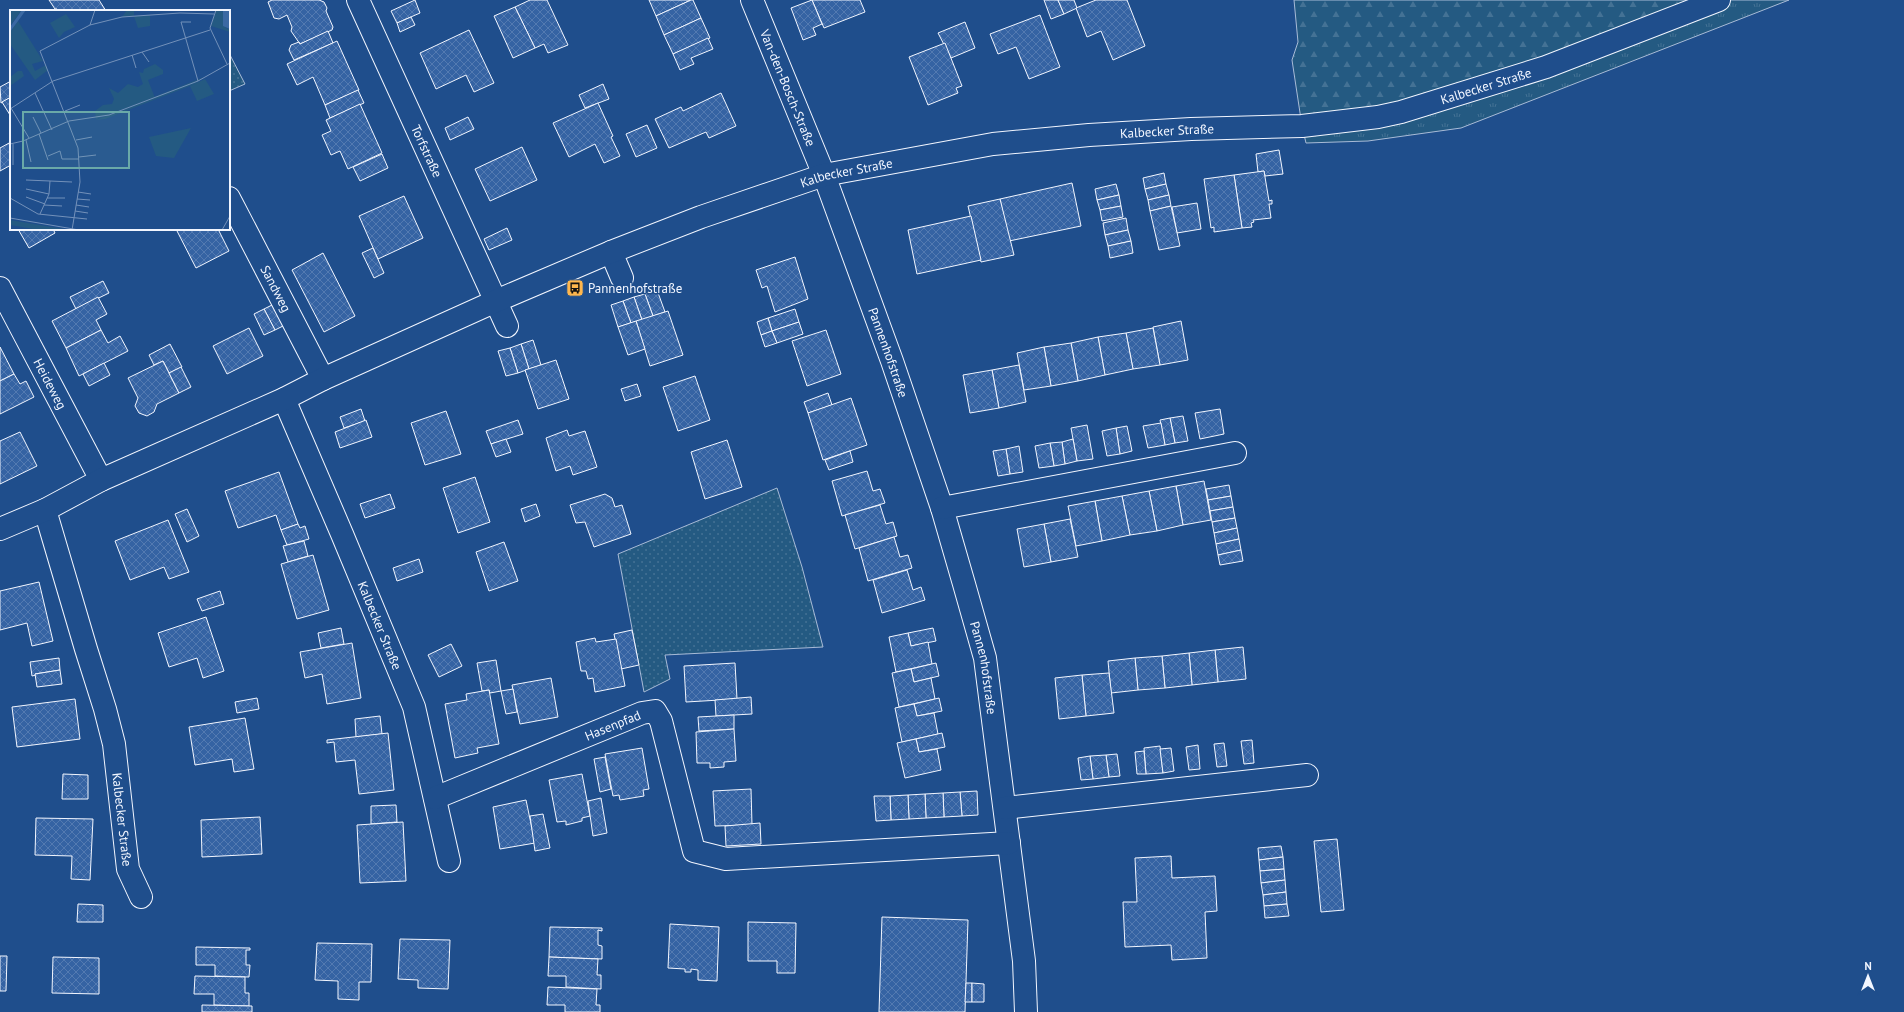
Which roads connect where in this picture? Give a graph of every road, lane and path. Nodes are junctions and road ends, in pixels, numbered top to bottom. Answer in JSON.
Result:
{"nodes":[{"id":1,"x":358,"y":0,"type":"edge"},
{"id":2,"x":752,"y":0,"type":"edge"},
{"id":3,"x":1719,"y":0,"type":"edge"},
{"id":4,"x":824,"y":175,"type":"junction"},
{"id":5,"x":230,"y":200,"type":"edge"},
{"id":6,"x":611,"y":252,"type":"junction"},
{"id":7,"x":622,"y":278,"type":"dead end"},
{"id":8,"x":0,"y":288,"type":"edge"},
{"id":9,"x":496,"y":301,"type":"junction"},
{"id":10,"x":507,"y":326,"type":"dead end"},
{"id":11,"x":323,"y":379,"type":"junction"},
{"id":12,"x":284,"y":399,"type":"junction"},
{"id":13,"x":1235,"y":453,"type":"dead end"},
{"id":14,"x":101,"y":480,"type":"junction"},
{"id":15,"x":942,"y":508,"type":"junction"},
{"id":16,"x":45,"y":510,"type":"junction"},
{"id":17,"x":0,"y":529,"type":"edge"},
{"id":18,"x":1307,"y":775,"type":"dead end"},
{"id":19,"x":435,"y":798,"type":"junction"},
{"id":20,"x":1005,"y":808,"type":"junction"},
{"id":21,"x":1009,"y":843,"type":"junction"},
{"id":22,"x":450,"y":861,"type":"dead end"},
{"id":23,"x":141,"y":897,"type":"dead end"},
{"id":24,"x":1026,"y":1012,"type":"edge"}],
"edges":[{"from":1,"to":9,"type":"street","name":"Torfstraße"},
{"from":2,"to":4,"type":"street","name":"Van-den-Bosch-Straße"},
{"from":3,"to":4,"type":"street","name":"Kalbecker Straße"},
{"from":4,"to":6,"type":"street","name":"Kalbecker Straße"},
{"from":4,"to":15,"type":"street","name":"Pannenhofstraße"},
{"from":5,"to":11,"type":"street","name":"Sandweg"},
{"from":6,"to":7,"type":"street"},
{"from":6,"to":9,"type":"street","name":"Kalbecker Straße"},
{"from":8,"to":14,"type":"street","name":"Heideweg"},
{"from":9,"to":10,"type":"street"},
{"from":9,"to":11,"type":"street","name":"Kalbecker Straße"},
{"from":11,"to":12,"type":"street","name":"Kalbecker Straße"},
{"from":12,"to":14,"type":"street","name":"Kalbecker Straße"},
{"from":12,"to":19,"type":"street","name":"Kalbecker Straße"},
{"from":13,"to":15,"type":"street"},
{"from":14,"to":16,"type":"street","name":"Kalbecker Straße"},
{"from":15,"to":20,"type":"street","name":"Pannenhofstraße"},
{"from":16,"to":17,"type":"street","name":"Kalbecker Straße"},
{"from":16,"to":23,"type":"street","name":"Kalbecker Straße"},
{"from":18,"to":20,"type":"street"},
{"from":19,"to":21,"type":"street","name":"Hasenpfad"},
{"from":19,"to":22,"type":"street","name":"Kalbecker Straße"},
{"from":20,"to":21,"type":"street","name":"Pannenhofstraße"},
{"from":21,"to":24,"type":"street","name":"Pannenhofstraße"}]}
